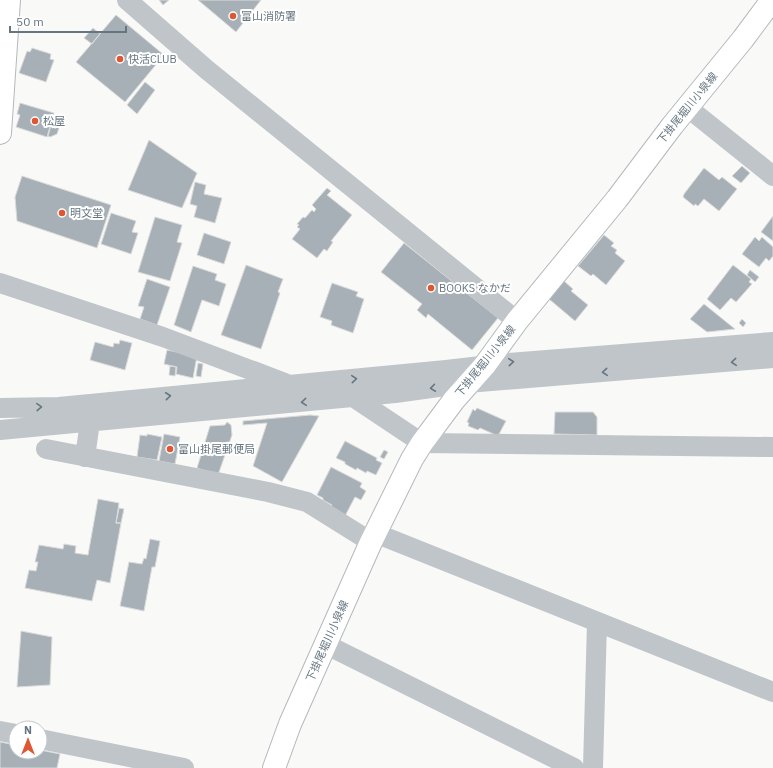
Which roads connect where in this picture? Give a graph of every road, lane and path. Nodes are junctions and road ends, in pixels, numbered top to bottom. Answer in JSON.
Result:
{"nodes":[{"id":1,"x":9,"y":0,"type":"edge"},
{"id":2,"x":127,"y":0,"type":"edge"},
{"id":3,"x":772,"y":0,"type":"edge"},
{"id":4,"x":687,"y":107,"type":"junction"},
{"id":5,"x":0,"y":133,"type":"edge"},
{"id":6,"x":773,"y":176,"type":"edge"},
{"id":7,"x":0,"y":283,"type":"edge"},
{"id":8,"x":517,"y":321,"type":"junction"},
{"id":9,"x":773,"y":342,"type":"edge"},
{"id":10,"x":773,"y":358,"type":"edge"},
{"id":11,"x":485,"y":365,"type":"junction"},
{"id":12,"x":467,"y":383,"type":"junction"},
{"id":13,"x":288,"y":384,"type":"junction"},
{"id":14,"x":354,"y":397,"type":"junction"},
{"id":15,"x":0,"y":408,"type":"edge"},
{"id":16,"x":90,"y":422,"type":"junction"},
{"id":17,"x":0,"y":430,"type":"edge"},
{"id":18,"x":422,"y":443,"type":"junction"},
{"id":19,"x":773,"y":447,"type":"edge"},
{"id":20,"x":46,"y":449,"type":"dead end"},
{"id":21,"x":85,"y":456,"type":"junction"},
{"id":22,"x":373,"y":538,"type":"junction"},
{"id":23,"x":597,"y":622,"type":"junction"},
{"id":24,"x":325,"y":644,"type":"junction"},
{"id":25,"x":773,"y":692,"type":"edge"},
{"id":26,"x":48,"y":741,"type":"edge"},
{"id":27,"x":184,"y":768,"type":"edge"},
{"id":28,"x":274,"y":768,"type":"edge"},
{"id":29,"x":574,"y":768,"type":"edge"},
{"id":30,"x":593,"y":768,"type":"edge"}],
"edges":[{"from":1,"to":5,"type":"main road"},
{"from":2,"to":8,"type":"street"},
{"from":3,"to":4,"type":"main road","name":"下掛尾堀川小泉線"},
{"from":4,"to":6,"type":"street"},
{"from":4,"to":8,"type":"main road","name":"下掛尾堀川小泉線"},
{"from":7,"to":13,"type":"street"},
{"from":8,"to":11,"type":"main road","name":"下掛尾堀川小泉線"},
{"from":11,"to":9,"type":"street","one_way":true},
{"from":10,"to":12,"type":"street","one_way":true},
{"from":11,"to":12,"type":"main road","name":"下掛尾堀川小泉線"},
{"from":13,"to":11,"type":"street","one_way":true},
{"from":12,"to":14,"type":"street","one_way":true},
{"from":12,"to":18,"type":"main road","name":"下掛尾堀川小泉線"},
{"from":15,"to":13,"type":"street","one_way":true},
{"from":14,"to":16,"type":"street","one_way":true},
{"from":14,"to":18,"type":"street"},
{"from":16,"to":17,"type":"street"},
{"from":16,"to":21,"type":"street"},
{"from":18,"to":19,"type":"street"},
{"from":18,"to":22,"type":"main road","name":"下掛尾堀川小泉線"},
{"from":20,"to":21,"type":"street"},
{"from":21,"to":22,"type":"street"},
{"from":22,"to":23,"type":"street"},
{"from":22,"to":24,"type":"main road","name":"下掛尾堀川小泉線"},
{"from":23,"to":25,"type":"street"},
{"from":23,"to":30,"type":"street"},
{"from":24,"to":28,"type":"main road","name":"下掛尾堀川小泉線"},
{"from":24,"to":29,"type":"street"},
{"from":26,"to":27,"type":"street"}]}
